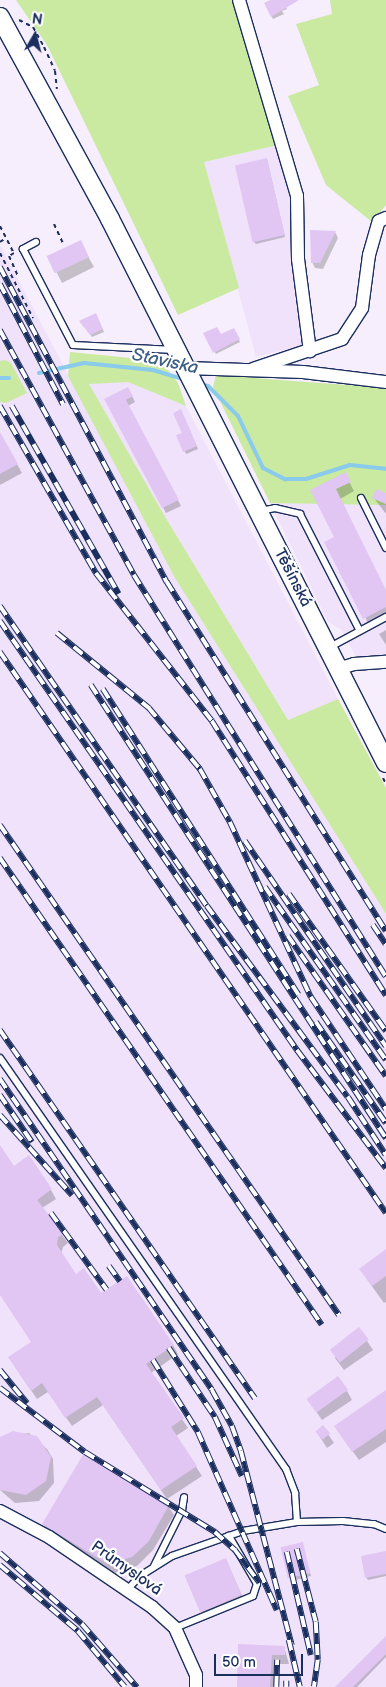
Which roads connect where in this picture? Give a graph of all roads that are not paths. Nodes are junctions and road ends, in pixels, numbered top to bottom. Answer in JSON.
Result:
{"nodes":[{"id":1,"x":239,"y":0,"type":"edge"},
{"id":2,"x":0,"y":16,"type":"edge"},
{"id":3,"x":386,"y":218,"type":"edge"},
{"id":4,"x":36,"y":242,"type":"dead end"},
{"id":5,"x":177,"y":350,"type":"junction"},
{"id":6,"x":310,"y":351,"type":"junction"},
{"id":7,"x":186,"y":368,"type":"junction"},
{"id":8,"x":253,"y":369,"type":"junction"},
{"id":9,"x":386,"y":382,"type":"edge"},
{"id":10,"x":361,"y":498,"type":"dead end"},
{"id":11,"x":258,"y":511,"type":"junction"},
{"id":12,"x":386,"y":548,"type":"edge"},
{"id":13,"x":386,"y":617,"type":"edge"},
{"id":14,"x":360,"y":631,"type":"junction"},
{"id":15,"x":328,"y":648,"type":"junction"},
{"id":16,"x":386,"y":662,"type":"edge"},
{"id":17,"x":338,"y":669,"type":"junction"},
{"id":18,"x":386,"y":763,"type":"edge"},
{"id":19,"x":0,"y":1058,"type":"edge"},
{"id":20,"x":184,"y":1497,"type":"dead end"},
{"id":21,"x":0,"y":1511,"type":"edge"},
{"id":22,"x":297,"y":1522,"type":"junction"},
{"id":23,"x":386,"y":1529,"type":"edge"},
{"id":24,"x":229,"y":1536,"type":"junction"},
{"id":25,"x":154,"y":1567,"type":"junction"},
{"id":26,"x":130,"y":1588,"type":"junction"},
{"id":27,"x":175,"y":1628,"type":"junction"},
{"id":28,"x":196,"y":1687,"type":"edge"}],
"edges":[{"from":1,"to":6,"type":"street"},
{"from":2,"to":5,"type":"main road","name":"Těšínská"},
{"from":3,"to":6,"type":"street"},
{"from":4,"to":5,"type":"lane"},
{"from":5,"to":7,"type":"main road","name":"Těšínská"},
{"from":6,"to":8,"type":"street"},
{"from":7,"to":8,"type":"street"},
{"from":7,"to":11,"type":"main road","name":"Těšínská"},
{"from":8,"to":9,"type":"street"},
{"from":10,"to":12,"type":"lane"},
{"from":11,"to":14,"type":"lane"},
{"from":11,"to":15,"type":"main road","name":"Těšínská"},
{"from":13,"to":14,"type":"lane"},
{"from":14,"to":15,"type":"lane"},
{"from":15,"to":17,"type":"main road","name":"Těšínská"},
{"from":16,"to":17,"type":"street"},
{"from":17,"to":18,"type":"main road","name":"Těšínská"},
{"from":19,"to":22,"type":"lane"},
{"from":20,"to":25,"type":"lane"},
{"from":21,"to":26,"type":"street","name":"Průmyslová"},
{"from":22,"to":23,"type":"lane"},
{"from":22,"to":24,"type":"lane"},
{"from":24,"to":25,"type":"lane"},
{"from":24,"to":27,"type":"lane"},
{"from":25,"to":26,"type":"lane"},
{"from":26,"to":27,"type":"street","name":"Průmyslová"},
{"from":27,"to":28,"type":"street","name":"Průmyslová"}]}
